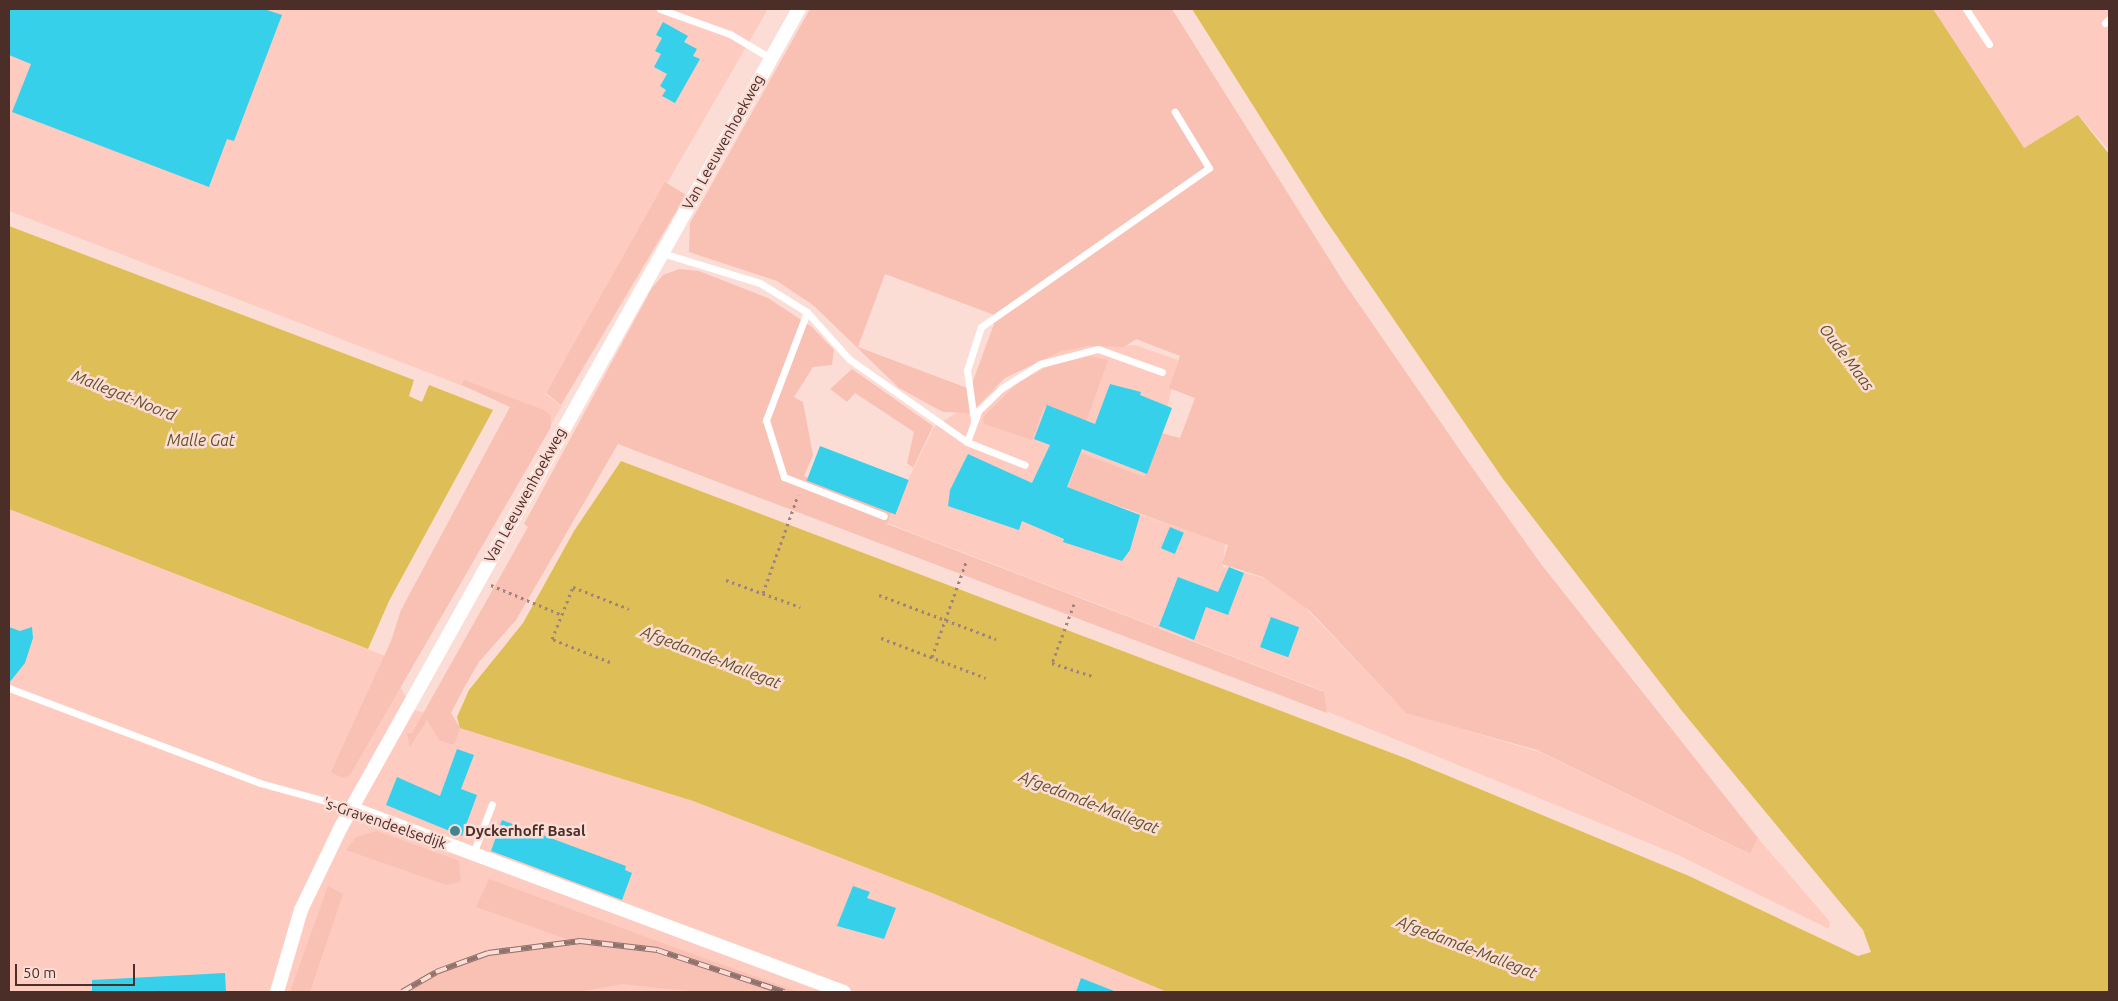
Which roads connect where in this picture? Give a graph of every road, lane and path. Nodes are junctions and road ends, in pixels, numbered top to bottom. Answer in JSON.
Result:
{"nodes":[{"id":1,"x":660,"y":9,"type":"edge"},
{"id":2,"x":799,"y":9,"type":"edge"},
{"id":3,"x":1966,"y":9,"type":"edge"},
{"id":4,"x":1989,"y":44,"type":"dead end"},
{"id":5,"x":770,"y":58,"type":"junction"},
{"id":6,"x":1175,"y":112,"type":"dead end"},
{"id":7,"x":662,"y":252,"type":"junction"},
{"id":8,"x":807,"y":312,"type":"junction"},
{"id":9,"x":1162,"y":372,"type":"dead end"},
{"id":10,"x":974,"y":422,"type":"junction"},
{"id":11,"x":967,"y":442,"type":"junction"},
{"id":12,"x":1025,"y":465,"type":"dead end"},
{"id":13,"x":798,"y":495,"type":"dead end"},
{"id":14,"x":884,"y":516,"type":"dead end"},
{"id":15,"x":966,"y":562,"type":"dead end"},
{"id":16,"x":726,"y":580,"type":"dead end"},
{"id":17,"x":509,"y":594,"type":"dead end"},
{"id":18,"x":762,"y":594,"type":"junction"},
{"id":19,"x":878,"y":595,"type":"dead end"},
{"id":20,"x":1074,"y":604,"type":"dead end"},
{"id":21,"x":800,"y":607,"type":"dead end"},
{"id":22,"x":629,"y":609,"type":"dead end"},
{"id":23,"x":562,"y":615,"type":"junction"},
{"id":24,"x":946,"y":620,"type":"junction"},
{"id":25,"x":881,"y":638,"type":"dead end"},
{"id":26,"x":996,"y":639,"type":"dead end"},
{"id":27,"x":932,"y":658,"type":"junction"},
{"id":28,"x":610,"y":662,"type":"dead end"},
{"id":29,"x":1095,"y":677,"type":"dead end"},
{"id":30,"x":986,"y":678,"type":"dead end"},
{"id":31,"x":9,"y":688,"type":"edge"},
{"id":32,"x":492,"y":804,"type":"dead end"},
{"id":33,"x":351,"y":808,"type":"junction"},
{"id":34,"x":473,"y":854,"type":"junction"},
{"id":35,"x":277,"y":992,"type":"edge"},
{"id":36,"x":844,"y":992,"type":"edge"}],
"edges":[{"from":1,"to":5,"type":"lane"},
{"from":2,"to":5,"type":"street","name":"Van Leeuwenhoekweg"},
{"from":3,"to":4,"type":"lane"},
{"from":5,"to":7,"type":"street","name":"Van Leeuwenhoekweg"},
{"from":6,"to":10,"type":"lane"},
{"from":7,"to":8,"type":"lane"},
{"from":7,"to":33,"type":"street","name":"Van Leeuwenhoekweg"},
{"from":8,"to":11,"type":"lane"},
{"from":8,"to":14,"type":"lane"},
{"from":9,"to":10,"type":"lane"},
{"from":10,"to":11,"type":"lane"},
{"from":11,"to":12,"type":"lane"},
{"from":13,"to":18,"type":"path"},
{"from":15,"to":24,"type":"path"},
{"from":16,"to":18,"type":"path"},
{"from":17,"to":23,"type":"path"},
{"from":18,"to":21,"type":"path"},
{"from":19,"to":24,"type":"path"},
{"from":20,"to":29,"type":"path"},
{"from":22,"to":23,"type":"path"},
{"from":23,"to":28,"type":"path"},
{"from":24,"to":26,"type":"path"},
{"from":24,"to":27,"type":"path"},
{"from":25,"to":27,"type":"path"},
{"from":27,"to":30,"type":"path"},
{"from":31,"to":33,"type":"lane","name":"'s-Gravendeelsedijk"},
{"from":32,"to":34,"type":"lane"},
{"from":33,"to":34,"type":"street","name":"'s-Gravendeelsedijk"},
{"from":33,"to":35,"type":"street","name":"Van Leeuwenhoekweg"},
{"from":34,"to":36,"type":"street","name":"'s-Gravendeelsedijk"}]}
